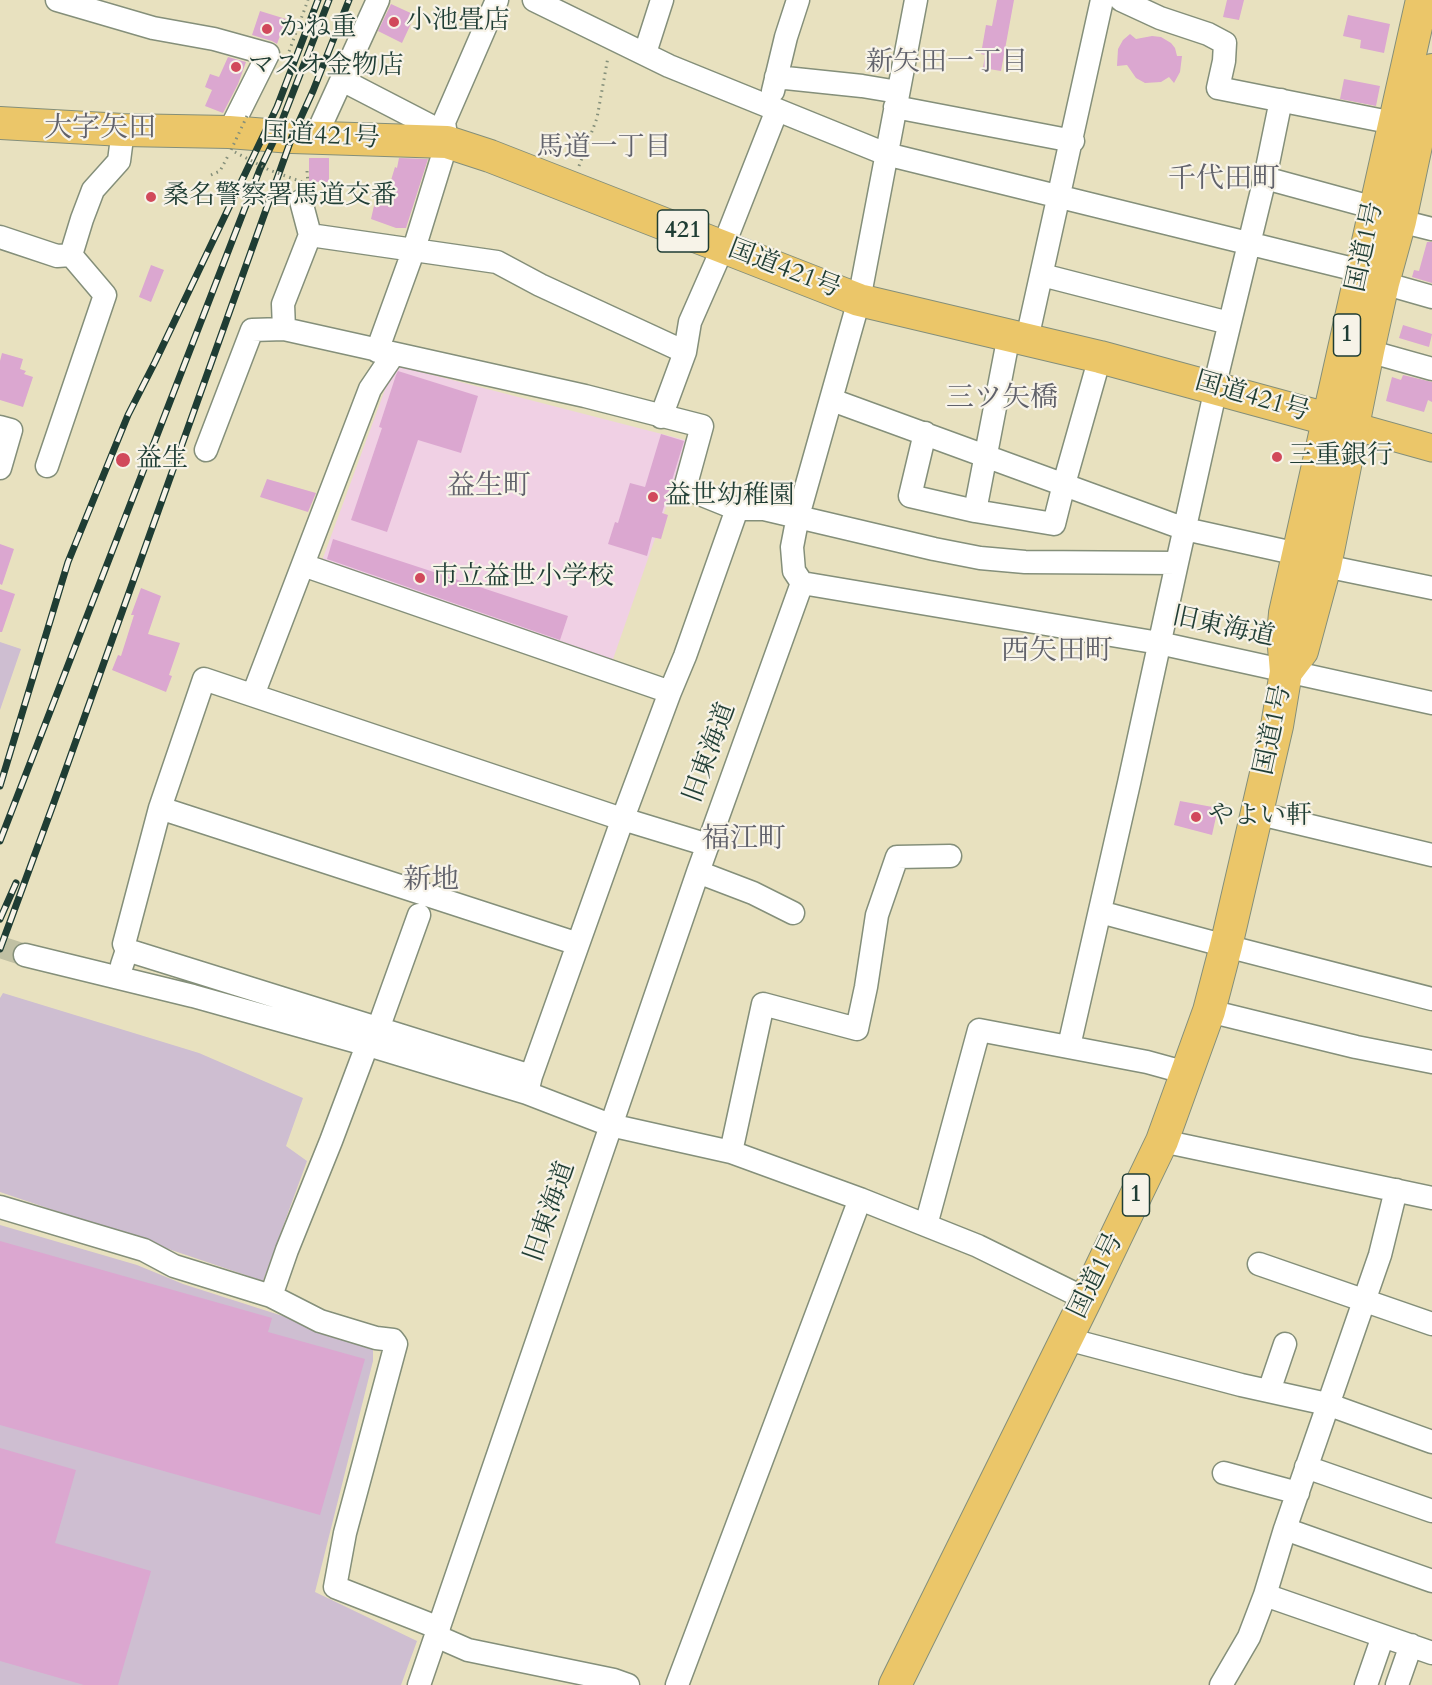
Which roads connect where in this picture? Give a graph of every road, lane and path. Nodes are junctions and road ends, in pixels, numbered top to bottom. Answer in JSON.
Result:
{"nodes":[{"id":1,"x":57,"y":0,"type":"edge"},
{"id":2,"x":308,"y":0,"type":"edge"},
{"id":3,"x":378,"y":0,"type":"edge"},
{"id":4,"x":497,"y":0,"type":"edge"},
{"id":5,"x":534,"y":0,"type":"edge"},
{"id":6,"x":662,"y":0,"type":"edge"},
{"id":7,"x":798,"y":0,"type":"edge"},
{"id":8,"x":916,"y":0,"type":"edge"},
{"id":9,"x":1102,"y":0,"type":"edge"},
{"id":10,"x":1120,"y":0,"type":"edge"},
{"id":11,"x":1422,"y":0,"type":"edge"},
{"id":12,"x":611,"y":37,"type":"junction"},
{"id":13,"x":645,"y":53,"type":"junction"},
{"id":14,"x":268,"y":54,"type":"junction"},
{"id":15,"x":1432,"y":70,"type":"edge"},
{"id":16,"x":776,"y":77,"type":"junction"},
{"id":17,"x":342,"y":80,"type":"junction"},
{"id":18,"x":897,"y":100,"type":"junction"},
{"id":19,"x":1281,"y":100,"type":"junction"},
{"id":20,"x":773,"y":108,"type":"junction"},
{"id":21,"x":0,"y":123,"type":"edge"},
{"id":22,"x":123,"y":130,"type":"junction"},
{"id":23,"x":1415,"y":131,"type":"edge"},
{"id":24,"x":235,"y":133,"type":"junction"},
{"id":25,"x":315,"y":138,"type":"junction"},
{"id":26,"x":1072,"y":141,"type":"junction"},
{"id":27,"x":442,"y":142,"type":"junction"},
{"id":28,"x":886,"y":154,"type":"junction"},
{"id":29,"x":212,"y":175,"type":"dead end"},
{"id":30,"x":575,"y":175,"type":"dead end"},
{"id":31,"x":1264,"y":178,"type":"junction"},
{"id":32,"x":304,"y":193,"type":"joint"},
{"id":33,"x":1060,"y":197,"type":"junction"},
{"id":34,"x":1387,"y":214,"type":"junction"},
{"id":35,"x":1432,"y":229,"type":"edge"},
{"id":36,"x":310,"y":235,"type":"junction"},
{"id":37,"x":0,"y":237,"type":"edge"},
{"id":38,"x":1248,"y":244,"type":"junction"},
{"id":39,"x":723,"y":247,"type":"junction"},
{"id":40,"x":414,"y":249,"type":"junction"},
{"id":41,"x":71,"y":255,"type":"junction"},
{"id":42,"x":1042,"y":275,"type":"junction"},
{"id":43,"x":1372,"y":277,"type":"junction"},
{"id":44,"x":1432,"y":297,"type":"edge"},
{"id":45,"x":860,"y":300,"type":"junction"},
{"id":46,"x":1229,"y":323,"type":"junction"},
{"id":47,"x":284,"y":329,"type":"junction"},
{"id":48,"x":1018,"y":337,"type":"junction"},
{"id":49,"x":1368,"y":351,"type":"junction"},
{"id":50,"x":685,"y":352,"type":"junction"},
{"id":51,"x":385,"y":353,"type":"junction"},
{"id":52,"x":1100,"y":357,"type":"junction"},
{"id":53,"x":1432,"y":369,"type":"edge"},
{"id":54,"x":1215,"y":388,"type":"junction"},
{"id":55,"x":832,"y":400,"type":"junction"},
{"id":56,"x":661,"y":417,"type":"junction"},
{"id":57,"x":1341,"y":423,"type":"junction"},
{"id":58,"x":0,"y":427,"type":"edge"},
{"id":59,"x":925,"y":433,"type":"junction"},
{"id":60,"x":1432,"y":448,"type":"edge"},
{"id":61,"x":206,"y":450,"type":"dead end"},
{"id":62,"x":986,"y":456,"type":"junction"},
{"id":63,"x":47,"y":466,"type":"dead end"},
{"id":64,"x":0,"y":468,"type":"edge"},
{"id":65,"x":1064,"y":484,"type":"junction"},
{"id":66,"x":737,"y":509,"type":"junction"},
{"id":67,"x":975,"y":511,"type":"junction"},
{"id":68,"x":798,"y":516,"type":"junction"},
{"id":69,"x":1054,"y":524,"type":"junction"},
{"id":70,"x":1185,"y":529,"type":"junction"},
{"id":71,"x":1312,"y":560,"type":"junction"},
{"id":72,"x":1049,"y":562,"type":"junction"},
{"id":73,"x":1177,"y":563,"type":"junction"},
{"id":74,"x":303,"y":566,"type":"junction"},
{"id":75,"x":802,"y":583,"type":"junction"},
{"id":76,"x":1432,"y":588,"type":"edge"},
{"id":77,"x":1159,"y":643,"type":"junction"},
{"id":78,"x":1286,"y":672,"type":"junction"},
{"id":79,"x":670,"y":692,"type":"junction"},
{"id":80,"x":253,"y":695,"type":"junction"},
{"id":81,"x":1432,"y":703,"type":"edge"},
{"id":82,"x":160,"y":808,"type":"junction"},
{"id":83,"x":1256,"y":813,"type":"junction"},
{"id":84,"x":623,"y":818,"type":"junction"},
{"id":85,"x":708,"y":845,"type":"junction"},
{"id":86,"x":1432,"y":855,"type":"edge"},
{"id":87,"x":950,"y":856,"type":"dead end"},
{"id":88,"x":698,"y":872,"type":"junction"},
{"id":89,"x":1100,"y":912,"type":"junction"},
{"id":90,"x":793,"y":913,"type":"dead end"},
{"id":91,"x":420,"y":915,"type":"dead end"},
{"id":92,"x":578,"y":944,"type":"junction"},
{"id":93,"x":1226,"y":946,"type":"junction"},
{"id":94,"x":127,"y":950,"type":"junction"},
{"id":95,"x":25,"y":955,"type":"tunnel mouth"},
{"id":96,"x":118,"y":978,"type":"junction"},
{"id":97,"x":1432,"y":999,"type":"edge"},
{"id":98,"x":1209,"y":1011,"type":"junction"},
{"id":99,"x":373,"y":1034,"type":"junction"},
{"id":100,"x":1069,"y":1046,"type":"junction"},
{"id":101,"x":1432,"y":1062,"type":"edge"},
{"id":102,"x":1187,"y":1073,"type":"junction"},
{"id":103,"x":529,"y":1084,"type":"junction"},
{"id":104,"x":610,"y":1125,"type":"junction"},
{"id":105,"x":1162,"y":1141,"type":"junction"},
{"id":106,"x":731,"y":1152,"type":"junction"},
{"id":107,"x":1396,"y":1190,"type":"junction"},
{"id":108,"x":1432,"y":1198,"type":"edge"},
{"id":109,"x":860,"y":1199,"type":"junction"},
{"id":110,"x":0,"y":1208,"type":"edge"},
{"id":111,"x":926,"y":1225,"type":"junction"},
{"id":112,"x":1259,"y":1264,"type":"dead end"},
{"id":113,"x":271,"y":1296,"type":"junction"},
{"id":114,"x":1086,"y":1299,"type":"junction"},
{"id":115,"x":1363,"y":1300,"type":"junction"},
{"id":116,"x":1432,"y":1324,"type":"edge"},
{"id":117,"x":1067,"y":1339,"type":"junction"},
{"id":118,"x":1285,"y":1344,"type":"dead end"},
{"id":119,"x":1269,"y":1391,"type":"junction"},
{"id":120,"x":1327,"y":1404,"type":"junction"},
{"id":121,"x":1432,"y":1442,"type":"edge"},
{"id":122,"x":1306,"y":1467,"type":"junction"},
{"id":123,"x":1224,"y":1473,"type":"dead end"},
{"id":124,"x":1298,"y":1493,"type":"junction"},
{"id":125,"x":1432,"y":1511,"type":"edge"},
{"id":126,"x":1285,"y":1529,"type":"junction"},
{"id":127,"x":1432,"y":1581,"type":"edge"},
{"id":128,"x":1265,"y":1595,"type":"junction"},
{"id":129,"x":438,"y":1632,"type":"junction"},
{"id":130,"x":1383,"y":1636,"type":"junction"},
{"id":131,"x":1426,"y":1648,"type":"edge"},
{"id":132,"x":418,"y":1685,"type":"edge"},
{"id":133,"x":628,"y":1685,"type":"edge"},
{"id":134,"x":677,"y":1685,"type":"edge"},
{"id":135,"x":896,"y":1685,"type":"edge"},
{"id":136,"x":1221,"y":1685,"type":"edge"},
{"id":137,"x":1366,"y":1685,"type":"edge"},
{"id":138,"x":1397,"y":1685,"type":"edge"}],
"edges":[{"from":1,"to":14,"type":"street"},
{"from":2,"to":14,"type":"path"},
{"from":3,"to":17,"type":"street"},
{"from":4,"to":27,"type":"street"},
{"from":5,"to":12,"type":"street"},
{"from":6,"to":13,"type":"street"},
{"from":7,"to":16,"type":"street"},
{"from":8,"to":18,"type":"street"},
{"from":9,"to":26,"type":"street"},
{"from":10,"to":19,"type":"street"},
{"from":11,"to":23,"type":"highway","name":"国道1号","number":"1"},
{"from":12,"to":13,"type":"street"},
{"from":12,"to":30,"type":"path"},
{"from":13,"to":20,"type":"street"},
{"from":14,"to":24,"type":"street"},
{"from":15,"to":23,"type":"highway","name":"国道1号","number":"1"},
{"from":16,"to":18,"type":"street"},
{"from":16,"to":20,"type":"street"},
{"from":17,"to":25,"type":"street"},
{"from":17,"to":27,"type":"street"},
{"from":18,"to":26,"type":"street"},
{"from":18,"to":28,"type":"street"},
{"from":19,"to":23,"type":"street"},
{"from":19,"to":31,"type":"street"},
{"from":20,"to":28,"type":"street"},
{"from":20,"to":39,"type":"street"},
{"from":21,"to":22,"type":"highway","name":"国道421号","number":"421"},
{"from":22,"to":24,"type":"highway","name":"国道421号","number":"421"},
{"from":22,"to":41,"type":"street"},
{"from":23,"to":34,"type":"highway","name":"国道1号","number":"1"},
{"from":24,"to":25,"type":"highway","name":"国道421号","number":"421"},
{"from":24,"to":29,"type":"path"},
{"from":24,"to":32,"type":"path","bridge":true},
{"from":25,"to":27,"type":"highway","name":"国道421号","number":"421"},
{"from":26,"to":33,"type":"street"},
{"from":27,"to":39,"type":"highway","name":"国道421号","number":"421"},
{"from":27,"to":40,"type":"street"},
{"from":28,"to":33,"type":"street"},
{"from":28,"to":45,"type":"street"},
{"from":31,"to":34,"type":"street"},
{"from":31,"to":38,"type":"street"},
{"from":32,"to":36,"type":"street"},
{"from":33,"to":38,"type":"street"},
{"from":33,"to":42,"type":"street"},
{"from":34,"to":35,"type":"street"},
{"from":34,"to":43,"type":"highway","name":"国道1号","number":"1"},
{"from":36,"to":40,"type":"street"},
{"from":36,"to":47,"type":"street"},
{"from":37,"to":41,"type":"street"},
{"from":38,"to":43,"type":"street"},
{"from":38,"to":46,"type":"street"},
{"from":39,"to":45,"type":"highway","name":"国道421号","number":"421"},
{"from":39,"to":50,"type":"street"},
{"from":40,"to":50,"type":"street"},
{"from":40,"to":51,"type":"street"},
{"from":41,"to":63,"type":"street"},
{"from":42,"to":46,"type":"street"},
{"from":42,"to":48,"type":"street"},
{"from":43,"to":44,"type":"street"},
{"from":43,"to":49,"type":"highway","name":"国道1号","number":"1"},
{"from":43,"to":57,"type":"highway","name":"国道1号","number":"1"},
{"from":45,"to":48,"type":"highway","name":"国道421号","number":"421"},
{"from":45,"to":55,"type":"street"},
{"from":46,"to":54,"type":"street"},
{"from":47,"to":51,"type":"street"},
{"from":47,"to":61,"type":"street"},
{"from":48,"to":52,"type":"highway","name":"国道421号","number":"421"},
{"from":48,"to":62,"type":"street"},
{"from":49,"to":53,"type":"street"},
{"from":49,"to":57,"type":"highway","name":"国道1号","number":"1"},
{"from":50,"to":56,"type":"street"},
{"from":51,"to":56,"type":"street"},
{"from":51,"to":74,"type":"street"},
{"from":52,"to":54,"type":"highway","name":"国道421号","number":"421"},
{"from":52,"to":65,"type":"street"},
{"from":54,"to":57,"type":"highway","name":"国道421号","number":"421"},
{"from":54,"to":70,"type":"street"},
{"from":55,"to":59,"type":"street"},
{"from":55,"to":68,"type":"street"},
{"from":56,"to":66,"type":"street"},
{"from":57,"to":60,"type":"main road"},
{"from":57,"to":71,"type":"highway","name":"国道1号","number":"1"},
{"from":58,"to":64,"type":"street"},
{"from":59,"to":62,"type":"street"},
{"from":59,"to":67,"type":"street"},
{"from":62,"to":65,"type":"street"},
{"from":62,"to":67,"type":"street"},
{"from":65,"to":69,"type":"street"},
{"from":65,"to":70,"type":"street"},
{"from":66,"to":68,"type":"street"},
{"from":66,"to":79,"type":"street"},
{"from":67,"to":69,"type":"street"},
{"from":68,"to":72,"type":"street"},
{"from":68,"to":75,"type":"street"},
{"from":69,"to":72,"type":"street"},
{"from":70,"to":71,"type":"street"},
{"from":70,"to":73,"type":"street"},
{"from":71,"to":76,"type":"street"},
{"from":71,"to":78,"type":"highway","name":"国道1号","number":"1"},
{"from":72,"to":73,"type":"street"},
{"from":73,"to":77,"type":"street"},
{"from":74,"to":79,"type":"street"},
{"from":74,"to":80,"type":"street"},
{"from":75,"to":77,"type":"street","name":"旧東海道"},
{"from":75,"to":85,"type":"street","name":"旧東海道"},
{"from":77,"to":78,"type":"street","name":"旧東海道"},
{"from":77,"to":89,"type":"street"},
{"from":78,"to":81,"type":"street","name":"旧東海道"},
{"from":78,"to":83,"type":"highway","name":"国道1号","number":"1"},
{"from":79,"to":84,"type":"street"},
{"from":80,"to":82,"type":"street"},
{"from":80,"to":84,"type":"street"},
{"from":82,"to":92,"type":"street"},
{"from":82,"to":94,"type":"street"},
{"from":83,"to":86,"type":"street"},
{"from":83,"to":93,"type":"highway","name":"国道1号","number":"1"},
{"from":84,"to":85,"type":"street"},
{"from":84,"to":92,"type":"street"},
{"from":85,"to":88,"type":"street","name":"旧東海道"},
{"from":87,"to":106,"type":"street"},
{"from":88,"to":90,"type":"street"},
{"from":88,"to":104,"type":"street","name":"旧東海道"},
{"from":89,"to":93,"type":"street"},
{"from":89,"to":100,"type":"street"},
{"from":91,"to":99,"type":"street"},
{"from":92,"to":103,"type":"street"},
{"from":93,"to":97,"type":"street"},
{"from":93,"to":98,"type":"highway","name":"国道1号","number":"1"},
{"from":94,"to":96,"type":"street"},
{"from":94,"to":99,"type":"street"},
{"from":95,"to":96,"type":"street"},
{"from":96,"to":99,"type":"street"},
{"from":98,"to":101,"type":"street"},
{"from":98,"to":102,"type":"highway","name":"国道1号","number":"1"},
{"from":99,"to":103,"type":"street"},
{"from":99,"to":113,"type":"street"},
{"from":100,"to":102,"type":"street"},
{"from":100,"to":111,"type":"street"},
{"from":102,"to":105,"type":"highway","name":"国道1号","number":"1"},
{"from":103,"to":104,"type":"street"},
{"from":104,"to":106,"type":"street"},
{"from":104,"to":129,"type":"street","name":"旧東海道"},
{"from":105,"to":107,"type":"street"},
{"from":105,"to":114,"type":"highway","name":"国道1号","number":"1"},
{"from":106,"to":109,"type":"street"},
{"from":107,"to":108,"type":"street"},
{"from":107,"to":115,"type":"street"},
{"from":109,"to":111,"type":"street"},
{"from":109,"to":134,"type":"street"},
{"from":110,"to":113,"type":"street"},
{"from":111,"to":114,"type":"street"},
{"from":112,"to":115,"type":"street"},
{"from":113,"to":129,"type":"street"},
{"from":114,"to":117,"type":"highway","name":"国道1号","number":"1"},
{"from":115,"to":116,"type":"street"},
{"from":115,"to":120,"type":"street"},
{"from":117,"to":119,"type":"street"},
{"from":117,"to":135,"type":"highway","name":"国道1号","number":"1"},
{"from":118,"to":119,"type":"street"},
{"from":119,"to":120,"type":"street"},
{"from":120,"to":121,"type":"street"},
{"from":120,"to":122,"type":"street"},
{"from":122,"to":124,"type":"street"},
{"from":122,"to":125,"type":"street"},
{"from":123,"to":124,"type":"street"},
{"from":124,"to":126,"type":"street"},
{"from":126,"to":127,"type":"street"},
{"from":126,"to":128,"type":"street"},
{"from":128,"to":130,"type":"street"},
{"from":128,"to":136,"type":"street"},
{"from":129,"to":132,"type":"street","name":"旧東海道"},
{"from":129,"to":133,"type":"street"},
{"from":130,"to":131,"type":"street"},
{"from":130,"to":137,"type":"street"},
{"from":131,"to":138,"type":"street"}]}
